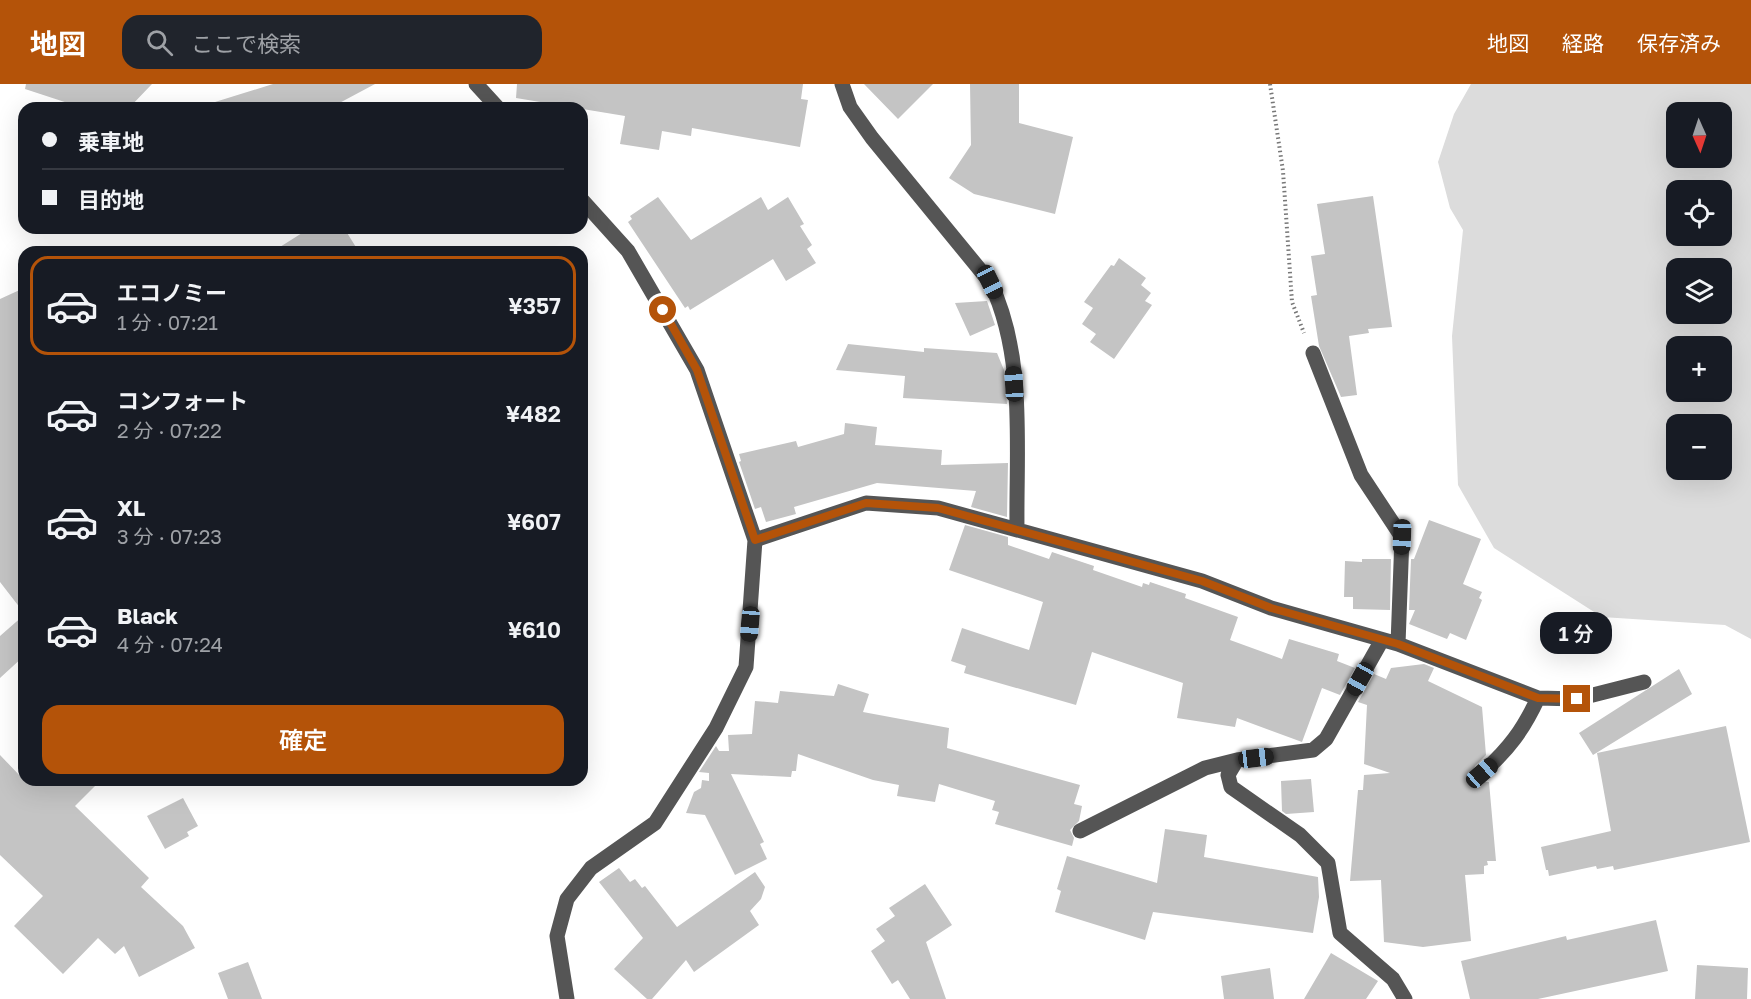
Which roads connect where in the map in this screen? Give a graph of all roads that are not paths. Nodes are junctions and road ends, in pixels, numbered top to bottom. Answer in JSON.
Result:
{"nodes":[{"id":1,"x":476,"y":84,"type":"edge"},
{"id":2,"x":843,"y":84,"type":"edge"},
{"id":3,"x":492,"y":102,"type":"edge"},
{"id":4,"x":588,"y":207,"type":"edge"},
{"id":5,"x":1313,"y":353,"type":"road end"},
{"id":6,"x":1017,"y":528,"type":"junction"},
{"id":7,"x":755,"y":540,"type":"junction"},
{"id":8,"x":1382,"y":640,"type":"junction"},
{"id":9,"x":1398,"y":644,"type":"junction"},
{"id":10,"x":1644,"y":682,"type":"dead end"},
{"id":11,"x":1538,"y":698,"type":"junction"},
{"id":12,"x":1237,"y":760,"type":"junction"},
{"id":13,"x":1482,"y":773,"type":"dead end"},
{"id":14,"x":1080,"y":831,"type":"dead end"},
{"id":15,"x":567,"y":999,"type":"edge"},
{"id":16,"x":1405,"y":999,"type":"edge"}],
"edges":[{"from":1,"to":3,"type":"street"},
{"from":2,"to":6,"type":"street"},
{"from":4,"to":7,"type":"street"},
{"from":5,"to":9,"type":"street"},
{"from":6,"to":7,"type":"street"},
{"from":6,"to":8,"type":"street"},
{"from":7,"to":15,"type":"street"},
{"from":8,"to":9,"type":"street"},
{"from":8,"to":12,"type":"street"},
{"from":9,"to":11,"type":"street"},
{"from":10,"to":11,"type":"street"},
{"from":11,"to":13,"type":"street"},
{"from":12,"to":14,"type":"street"},
{"from":12,"to":16,"type":"street"}]}
